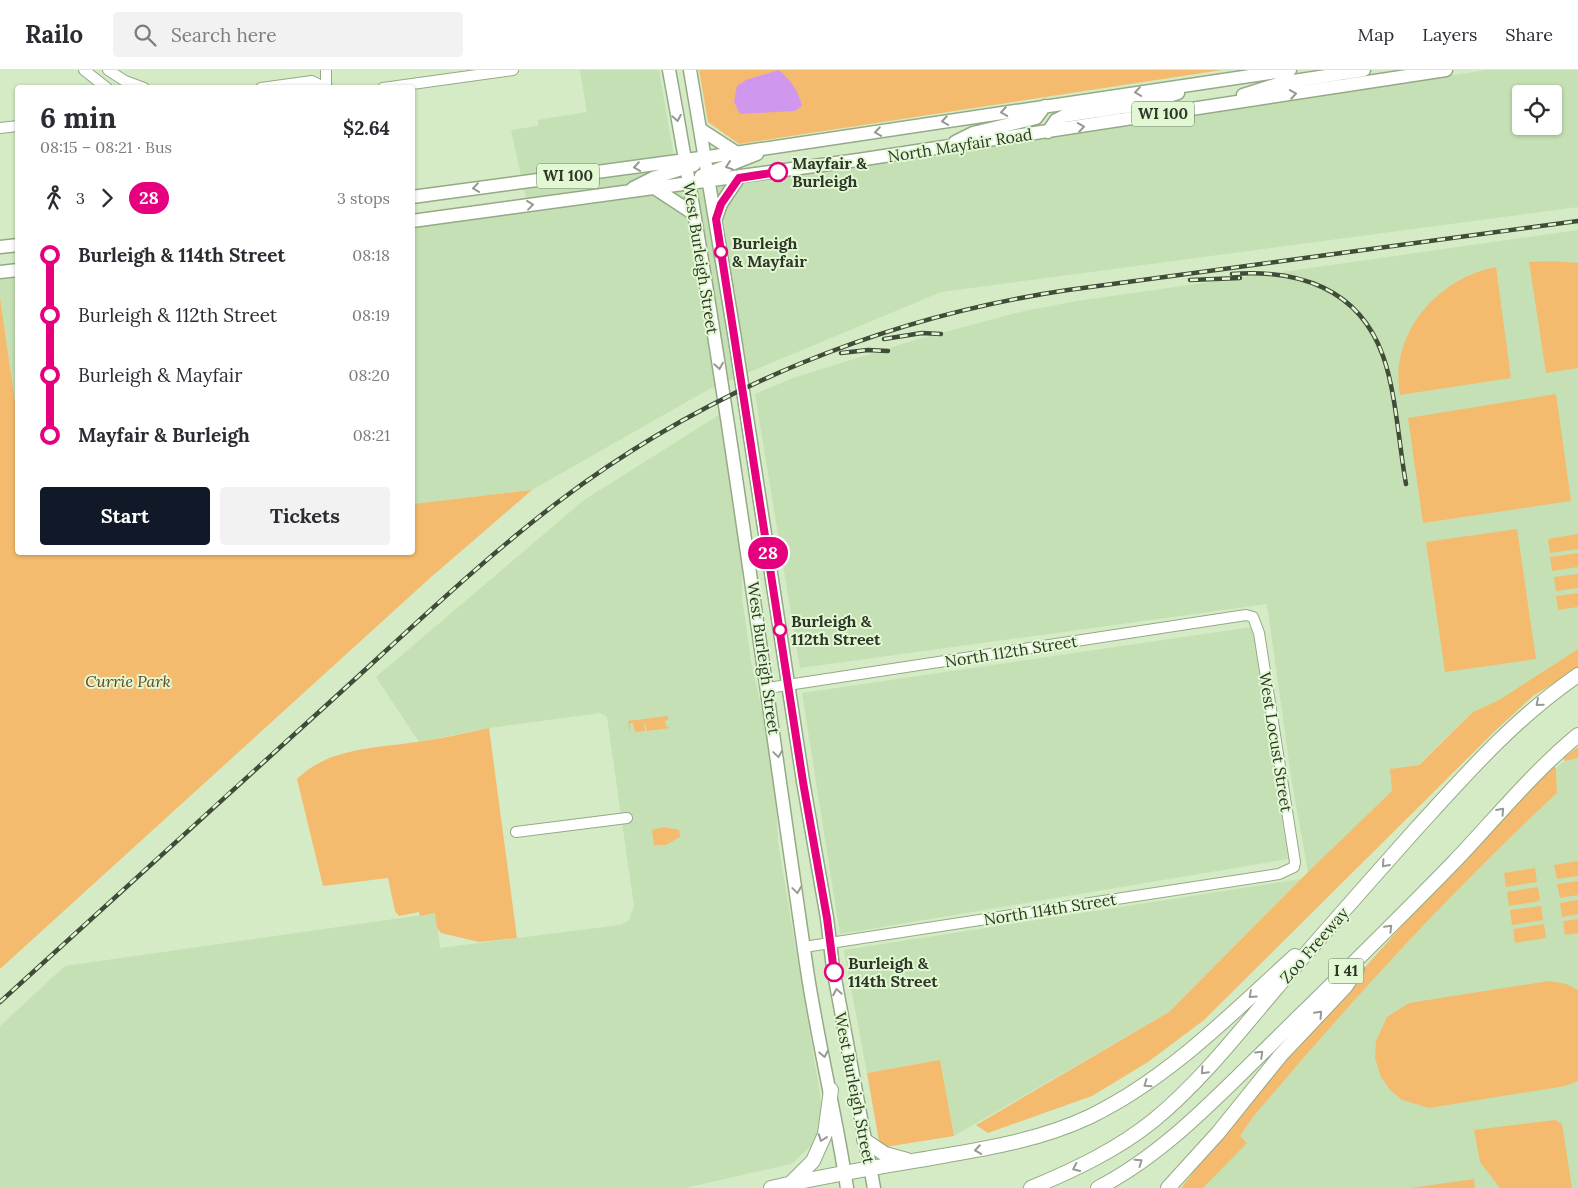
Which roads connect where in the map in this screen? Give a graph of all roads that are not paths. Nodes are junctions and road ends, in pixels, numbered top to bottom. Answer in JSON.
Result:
{"nodes":[{"id":1,"x":84,"y":70,"type":"edge"},
{"id":2,"x":326,"y":70,"type":"edge"},
{"id":3,"x":513,"y":70,"type":"edge"},
{"id":4,"x":668,"y":70,"type":"edge"},
{"id":5,"x":690,"y":70,"type":"edge"},
{"id":6,"x":1290,"y":70,"type":"edge"},
{"id":7,"x":1364,"y":70,"type":"edge"},
{"id":8,"x":1446,"y":70,"type":"edge"},
{"id":9,"x":111,"y":72,"type":"edge"},
{"id":10,"x":1383,"y":75,"type":"edge"},
{"id":11,"x":1211,"y":82,"type":"junction"},
{"id":12,"x":102,"y":85,"type":"edge"},
{"id":13,"x":105,"y":85,"type":"edge"},
{"id":14,"x":138,"y":85,"type":"edge"},
{"id":15,"x":283,"y":85,"type":"edge"},
{"id":16,"x":320,"y":85,"type":"edge"},
{"id":17,"x":326,"y":85,"type":"edge"},
{"id":18,"x":405,"y":85,"type":"edge"},
{"id":19,"x":1045,"y":106,"type":"junction"},
{"id":20,"x":1208,"y":107,"type":"junction"},
{"id":21,"x":15,"y":126,"type":"edge"},
{"id":22,"x":0,"y":128,"type":"edge"},
{"id":23,"x":700,"y":129,"type":"junction"},
{"id":24,"x":1048,"y":132,"type":"junction"},
{"id":25,"x":946,"y":147,"type":"junction"},
{"id":26,"x":770,"y":148,"type":"junction"},
{"id":27,"x":738,"y":153,"type":"junction"},
{"id":28,"x":706,"y":158,"type":"junction"},
{"id":29,"x":686,"y":165,"type":"junction"},
{"id":30,"x":709,"y":178,"type":"junction"},
{"id":31,"x":739,"y":178,"type":"junction"},
{"id":32,"x":689,"y":185,"type":"junction"},
{"id":33,"x":656,"y":189,"type":"junction"},
{"id":34,"x":622,"y":193,"type":"junction"},
{"id":35,"x":415,"y":197,"type":"edge"},
{"id":36,"x":694,"y":214,"type":"junction"},
{"id":37,"x":716,"y":219,"type":"junction"},
{"id":38,"x":415,"y":221,"type":"edge"},
{"id":39,"x":15,"y":245,"type":"edge"},
{"id":40,"x":0,"y":247,"type":"edge"},
{"id":41,"x":15,"y":270,"type":"edge"},
{"id":42,"x":0,"y":272,"type":"edge"},
{"id":43,"x":1253,"y":617,"type":"joint"},
{"id":44,"x":1578,"y":675,"type":"edge"},
{"id":45,"x":788,"y":685,"type":"junction"},
{"id":46,"x":768,"y":688,"type":"junction"},
{"id":47,"x":1578,"y":735,"type":"edge"},
{"id":48,"x":627,"y":818,"type":"dead end"},
{"id":49,"x":516,"y":832,"type":"dead end"},
{"id":50,"x":1294,"y":867,"type":"joint"},
{"id":51,"x":1339,"y":915,"type":"junction"},
{"id":52,"x":830,"y":944,"type":"junction"},
{"id":53,"x":1373,"y":945,"type":"junction"},
{"id":54,"x":804,"y":947,"type":"junction"},
{"id":55,"x":831,"y":1090,"type":"junction"},
{"id":56,"x":864,"y":1140,"type":"junction"},
{"id":57,"x":912,"y":1161,"type":"junction"},
{"id":58,"x":870,"y":1169,"type":"junction"},
{"id":59,"x":845,"y":1174,"type":"junction"},
{"id":60,"x":790,"y":1184,"type":"junction"},
{"id":61,"x":771,"y":1188,"type":"edge"},
{"id":62,"x":847,"y":1188,"type":"edge"},
{"id":63,"x":874,"y":1188,"type":"edge"},
{"id":64,"x":1031,"y":1188,"type":"edge"},
{"id":65,"x":1098,"y":1188,"type":"edge"},
{"id":66,"x":1168,"y":1188,"type":"edge"}],
"edges":[{"from":1,"to":12,"type":"street"},
{"from":2,"to":17,"type":"street"},
{"from":3,"to":18,"type":"street"},
{"from":4,"to":29,"type":"main road","name":"West Burleigh Street","one_way":true},
{"from":5,"to":23,"type":"main road","name":"West Burleigh Street"},
{"from":6,"to":11,"type":"main road","name":"North Mayfair Road","number":"WI 100"},
{"from":7,"to":20,"type":"main road"},
{"from":8,"to":10,"type":"main road","name":"North Mayfair Road","number":"WI 100"},
{"from":9,"to":13,"type":"street"},
{"from":9,"to":14,"type":"street"},
{"from":20,"to":10,"type":"main road","name":"North Mayfair Road","number":"WI 100","one_way":true},
{"from":11,"to":19,"type":"main road","name":"North Mayfair Road","number":"WI 100","one_way":true},
{"from":11,"to":24,"type":"main road"},
{"from":15,"to":16,"type":"street"},
{"from":19,"to":25,"type":"main road"},
{"from":19,"to":26,"type":"main road","name":"North Mayfair Road","number":"WI 100","one_way":true},
{"from":24,"to":20,"type":"main road","name":"North Mayfair Road","number":"WI 100","one_way":true},
{"from":21,"to":22,"type":"street"},
{"from":23,"to":27,"type":"main road"},
{"from":23,"to":28,"type":"main road","name":"West Burleigh Street"},
{"from":24,"to":25,"type":"main road","name":"North Mayfair Road","number":"WI 100"},
{"from":25,"to":31,"type":"main road","name":"North Mayfair Road","number":"WI 100"},
{"from":26,"to":27,"type":"main road","name":"North Mayfair Road","number":"WI 100"},
{"from":26,"to":30,"type":"main road","one_way":true},
{"from":27,"to":28,"type":"main road","name":"North Mayfair Road","number":"WI 100"},
{"from":28,"to":29,"type":"main road"},
{"from":28,"to":30,"type":"main road","name":"West Burleigh Street"},
{"from":29,"to":32,"type":"main road","name":"West Burleigh Street"},
{"from":29,"to":34,"type":"main road"},
{"from":29,"to":35,"type":"main road","number":"WI 100","one_way":true},
{"from":30,"to":31,"type":"main road","name":"North Mayfair Road","number":"WI 100"},
{"from":30,"to":32,"type":"main road"},
{"from":30,"to":37,"type":"main road","name":"West Burleigh Street"},
{"from":31,"to":37,"type":"main road"},
{"from":32,"to":33,"type":"main road","number":"WI 100"},
{"from":32,"to":36,"type":"main road","name":"West Burleigh Street"},
{"from":33,"to":34,"type":"main road","number":"WI 100"},
{"from":33,"to":36,"type":"main road"},
{"from":38,"to":34,"type":"main road","number":"WI 100","one_way":true},
{"from":36,"to":46,"type":"main road","name":"West Burleigh Street","one_way":true},
{"from":37,"to":45,"type":"main road","name":"West Burleigh Street"},
{"from":39,"to":40,"type":"main road"},
{"from":41,"to":42,"type":"main road"},
{"from":43,"to":45,"type":"street","name":"North 112th Street"},
{"from":43,"to":50,"type":"street","name":"West Locust Street"},
{"from":44,"to":51,"type":"highway","name":"Zoo Freeway","number":"I 41","one_way":true},
{"from":45,"to":46,"type":"street","name":"North 112th Street"},
{"from":45,"to":52,"type":"main road","name":"West Burleigh Street"},
{"from":46,"to":54,"type":"main road","name":"West Burleigh Street","one_way":true},
{"from":53,"to":47,"type":"highway","number":"I 41","one_way":true},
{"from":48,"to":49,"type":"street"},
{"from":50,"to":52,"type":"street","name":"North 114th Street"},
{"from":51,"to":57,"type":"highway","one_way":true},
{"from":51,"to":64,"type":"highway","name":"Zoo Freeway","number":"I 41","one_way":true},
{"from":52,"to":54,"type":"street","name":"North 114th Street"},
{"from":56,"to":52,"type":"main road","name":"West Burleigh Street","one_way":true},
{"from":65,"to":53,"type":"highway","number":"I 41","one_way":true},
{"from":66,"to":53,"type":"highway","one_way":true},
{"from":54,"to":55,"type":"main road","name":"West Burleigh Street","one_way":true},
{"from":55,"to":59,"type":"main road","name":"West Burleigh Street"},
{"from":55,"to":60,"type":"highway","one_way":true},
{"from":56,"to":57,"type":"highway"},
{"from":56,"to":58,"type":"main road","name":"West Burleigh Street"},
{"from":57,"to":58,"type":"highway"},
{"from":58,"to":59,"type":"highway"},
{"from":58,"to":63,"type":"main road","name":"West Burleigh Street"},
{"from":59,"to":60,"type":"highway"},
{"from":59,"to":62,"type":"main road","name":"West Burleigh Street"},
{"from":60,"to":61,"type":"highway"}]}
